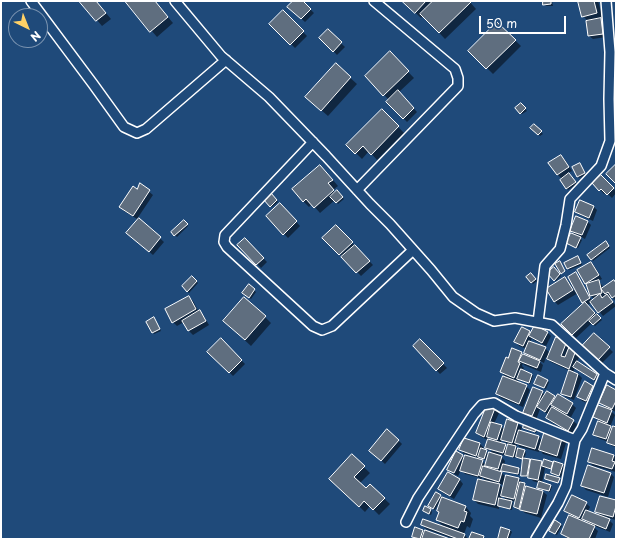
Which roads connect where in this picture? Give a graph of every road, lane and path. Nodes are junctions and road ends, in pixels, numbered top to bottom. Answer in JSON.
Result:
{"nodes":[{"id":1,"x":31,"y":1,"type":"edge"},
{"id":2,"x":176,"y":1,"type":"edge"},
{"id":3,"x":374,"y":1,"type":"edge"},
{"id":4,"x":606,"y":1,"type":"edge"},
{"id":5,"x":226,"y":60,"type":"junction"},
{"id":6,"x":313,"y":142,"type":"junction"},
{"id":7,"x":357,"y":190,"type":"junction"},
{"id":8,"x":413,"y":250,"type":"junction"},
{"id":9,"x":538,"y":322,"type":"junction"},
{"id":10,"x":605,"y":372,"type":"junction"},
{"id":11,"x":616,"y":380,"type":"edge"},
{"id":12,"x":575,"y":440,"type":"junction"},
{"id":13,"x":406,"y":522,"type":"dead end"},
{"id":14,"x":536,"y":539,"type":"edge"}],
"edges":[{"from":1,"to":5,"type":"street"},
{"from":2,"to":5,"type":"street"},
{"from":3,"to":7,"type":"street"},
{"from":4,"to":9,"type":"street"},
{"from":5,"to":6,"type":"street"},
{"from":6,"to":7,"type":"street"},
{"from":6,"to":8,"type":"street"},
{"from":7,"to":8,"type":"street"},
{"from":8,"to":9,"type":"street"},
{"from":9,"to":10,"type":"street"},
{"from":10,"to":11,"type":"street"},
{"from":10,"to":12,"type":"street"},
{"from":12,"to":13,"type":"street"},
{"from":12,"to":14,"type":"street"}]}
